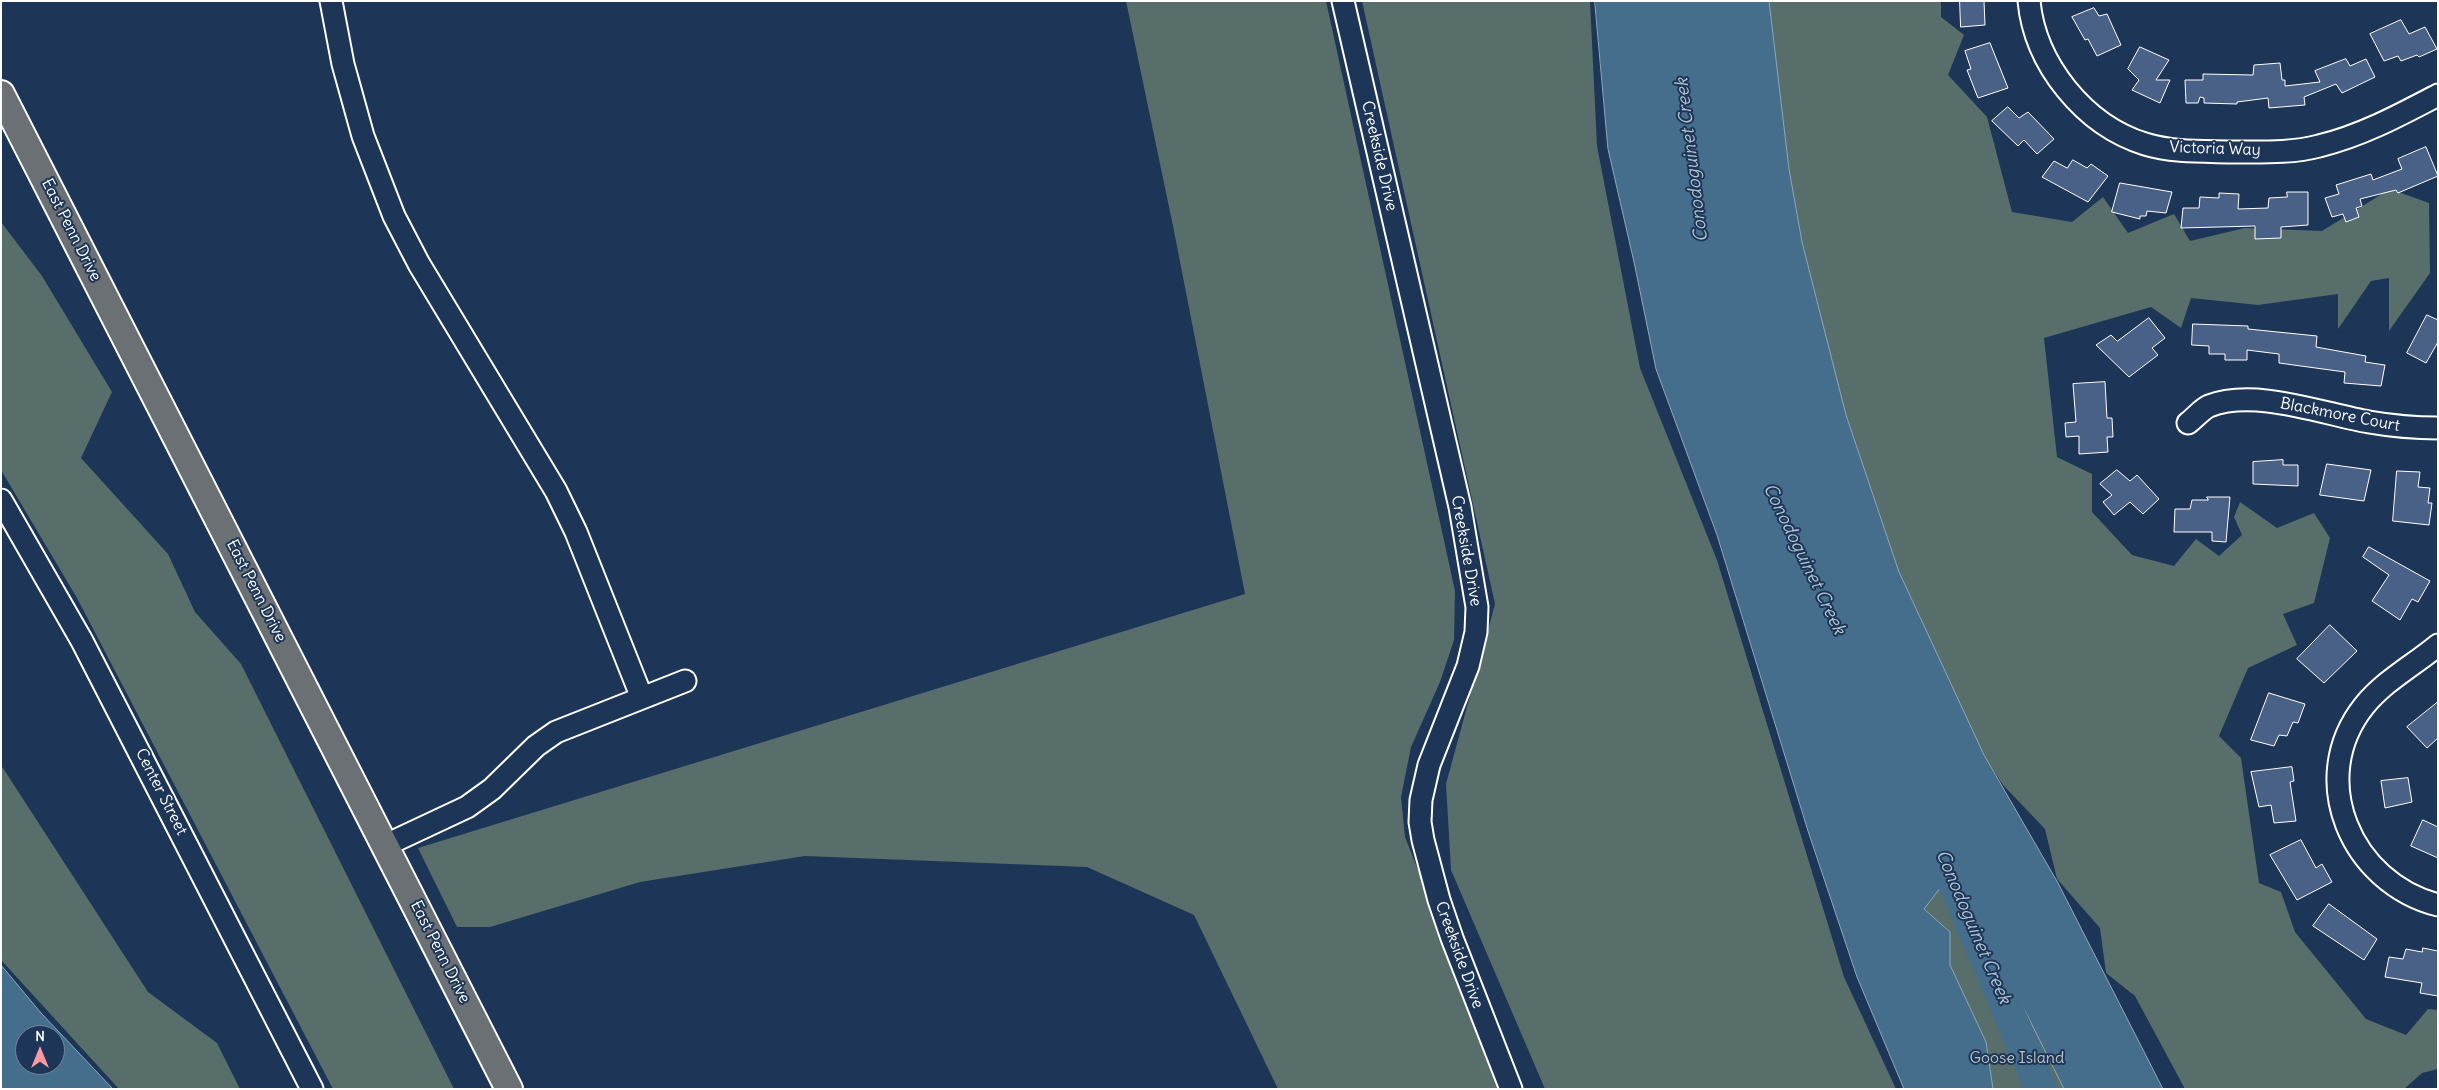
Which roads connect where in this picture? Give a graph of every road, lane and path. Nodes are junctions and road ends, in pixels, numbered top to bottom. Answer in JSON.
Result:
{"nodes":[{"id":1,"x":331,"y":1,"type":"edge"},
{"id":2,"x":1343,"y":1,"type":"edge"},
{"id":3,"x":2029,"y":1,"type":"edge"},
{"id":4,"x":1,"y":94,"type":"edge"},
{"id":5,"x":2438,"y":95,"type":"edge"},
{"id":6,"x":2188,"y":423,"type":"dead end"},
{"id":7,"x":2438,"y":428,"type":"edge"},
{"id":8,"x":1,"y":500,"type":"edge"},
{"id":9,"x":2438,"y":645,"type":"edge"},
{"id":10,"x":685,"y":681,"type":"dead end"},
{"id":11,"x":642,"y":698,"type":"junction"},
{"id":12,"x":386,"y":845,"type":"junction"},
{"id":13,"x":2438,"y":905,"type":"edge"},
{"id":14,"x":312,"y":1089,"type":"edge"},
{"id":15,"x":509,"y":1089,"type":"edge"},
{"id":16,"x":1511,"y":1089,"type":"edge"}],
"edges":[{"from":1,"to":11,"type":"street"},
{"from":2,"to":16,"type":"street","name":"Creekside Drive"},
{"from":3,"to":5,"type":"street","name":"Victoria Way"},
{"from":4,"to":12,"type":"main road","name":"East Penn Drive"},
{"from":6,"to":7,"type":"street","name":"Blackmore Court"},
{"from":8,"to":14,"type":"street","name":"Center Street"},
{"from":9,"to":13,"type":"street"},
{"from":10,"to":11,"type":"street"},
{"from":11,"to":12,"type":"street"},
{"from":12,"to":15,"type":"main road","name":"East Penn Drive"}]}
